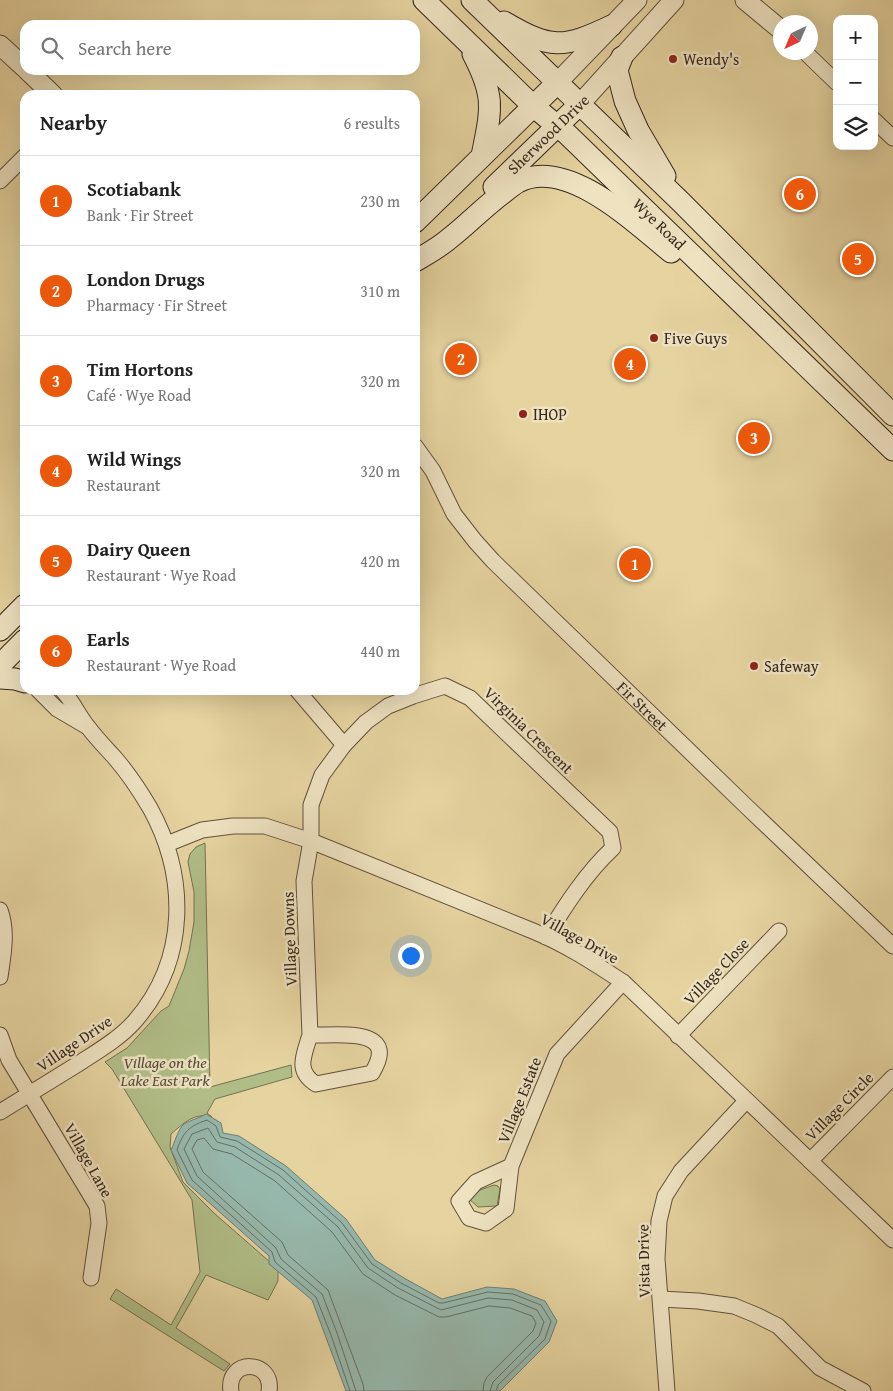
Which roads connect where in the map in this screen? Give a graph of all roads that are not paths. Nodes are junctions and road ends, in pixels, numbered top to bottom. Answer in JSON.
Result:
{"nodes":[{"id":1,"x":424,"y":0,"type":"edge"},
{"id":2,"x":637,"y":0,"type":"edge"},
{"id":3,"x":674,"y":0,"type":"edge"},
{"id":4,"x":746,"y":0,"type":"edge"},
{"id":5,"x":765,"y":0,"type":"edge"},
{"id":6,"x":476,"y":3,"type":"edge"},
{"id":7,"x":777,"y":15,"type":"edge"},
{"id":8,"x":773,"y":23,"type":"edge"},
{"id":9,"x":611,"y":26,"type":"junction"},
{"id":10,"x":466,"y":41,"type":"junction"},
{"id":11,"x":0,"y":46,"type":"edge"},
{"id":12,"x":622,"y":57,"type":"junction"},
{"id":13,"x":813,"y":60,"type":"edge"},
{"id":14,"x":20,"y":64,"type":"edge"},
{"id":15,"x":32,"y":75,"type":"edge"},
{"id":16,"x":833,"y":79,"type":"edge"},
{"id":17,"x":557,"y":83,"type":"junction"},
{"id":18,"x":48,"y":90,"type":"edge"},
{"id":19,"x":580,"y":104,"type":"junction"},
{"id":20,"x":533,"y":106,"type":"junction"},
{"id":21,"x":878,"y":124,"type":"edge"},
{"id":22,"x":558,"y":126,"type":"junction"},
{"id":23,"x":893,"y":138,"type":"edge"},
{"id":24,"x":482,"y":156,"type":"junction"},
{"id":25,"x":20,"y":161,"type":"edge"},
{"id":26,"x":0,"y":181,"type":"edge"},
{"id":27,"x":681,"y":202,"type":"junction"},
{"id":28,"x":420,"y":217,"type":"edge"},
{"id":29,"x":420,"y":256,"type":"edge"},
{"id":30,"x":420,"y":258,"type":"edge"},
{"id":31,"x":755,"y":316,"type":"junction"},
{"id":32,"x":893,"y":414,"type":"edge"},
{"id":33,"x":893,"y":450,"type":"edge"},
{"id":34,"x":420,"y":453,"type":"edge"},
{"id":35,"x":20,"y":611,"type":"edge"},
{"id":36,"x":0,"y":630,"type":"edge"},
{"id":37,"x":11,"y":656,"type":"edge"},
{"id":38,"x":20,"y":670,"type":"edge"},
{"id":39,"x":20,"y":680,"type":"edge"},
{"id":40,"x":420,"y":694,"type":"edge"},
{"id":41,"x":43,"y":695,"type":"edge"},
{"id":42,"x":67,"y":695,"type":"edge"},
{"id":43,"x":302,"y":695,"type":"edge"},
{"id":44,"x":416,"y":695,"type":"edge"},
{"id":45,"x":87,"y":726,"type":"junction"},
{"id":46,"x":344,"y":745,"type":"junction"},
{"id":47,"x":311,"y":841,"type":"junction"},
{"id":48,"x":167,"y":844,"type":"junction"},
{"id":49,"x":0,"y":910,"type":"edge"},
{"id":50,"x":779,"y":931,"type":"dead end"},
{"id":51,"x":546,"y":936,"type":"junction"},
{"id":52,"x":893,"y":946,"type":"edge"},
{"id":53,"x":0,"y":977,"type":"edge"},
{"id":54,"x":623,"y":982,"type":"junction"},
{"id":55,"x":0,"y":1035,"type":"edge"},
{"id":56,"x":310,"y":1035,"type":"junction"},
{"id":57,"x":678,"y":1036,"type":"junction"},
{"id":58,"x":893,"y":1077,"type":"edge"},
{"id":59,"x":30,"y":1094,"type":"junction"},
{"id":60,"x":746,"y":1100,"type":"junction"},
{"id":61,"x":0,"y":1112,"type":"edge"},
{"id":62,"x":810,"y":1161,"type":"junction"},
{"id":63,"x":511,"y":1166,"type":"dead end"},
{"id":64,"x":893,"y":1240,"type":"edge"},
{"id":65,"x":90,"y":1278,"type":"dead end"},
{"id":66,"x":661,"y":1300,"type":"junction"},
{"id":67,"x":231,"y":1391,"type":"edge"},
{"id":68,"x":269,"y":1391,"type":"edge"},
{"id":69,"x":667,"y":1391,"type":"edge"},
{"id":70,"x":863,"y":1391,"type":"edge"}],
"edges":[{"from":1,"to":10,"type":"main road","name":"Wye Road"},
{"from":2,"to":9,"type":"street","name":"Sherwood Drive"},
{"from":3,"to":12,"type":"street","name":"Sherwood Drive"},
{"from":4,"to":8,"type":"street"},
{"from":5,"to":7,"type":"street"},
{"from":6,"to":9,"type":"main road"},
{"from":6,"to":17,"type":"main road","name":"Wye Road"},
{"from":9,"to":17,"type":"street","name":"Sherwood Drive"},
{"from":10,"to":20,"type":"main road","name":"Wye Road"},
{"from":10,"to":24,"type":"main road"},
{"from":11,"to":14,"type":"street"},
{"from":12,"to":19,"type":"street","name":"Sherwood Drive"},
{"from":12,"to":27,"type":"main road"},
{"from":13,"to":16,"type":"street"},
{"from":15,"to":18,"type":"street"},
{"from":17,"to":19,"type":"main road","name":"Wye Road"},
{"from":17,"to":20,"type":"main road","name":"Sherwood Drive"},
{"from":19,"to":22,"type":"main road","name":"Sherwood Drive"},
{"from":19,"to":27,"type":"main road","name":"Wye Road"},
{"from":20,"to":22,"type":"main road","name":"Wye Road"},
{"from":20,"to":24,"type":"main road","name":"Sherwood Drive"},
{"from":21,"to":23,"type":"street"},
{"from":22,"to":29,"type":"main road","name":"Sherwood Drive"},
{"from":22,"to":31,"type":"main road","name":"Wye Road"},
{"from":24,"to":28,"type":"main road","name":"Sherwood Drive"},
{"from":25,"to":26,"type":"street"},
{"from":27,"to":32,"type":"main road","name":"Wye Road"},
{"from":30,"to":31,"type":"main road"},
{"from":31,"to":33,"type":"main road","name":"Wye Road"},
{"from":34,"to":52,"type":"street","name":"Fir Street"},
{"from":35,"to":36,"type":"main road"},
{"from":36,"to":37,"type":"street"},
{"from":37,"to":38,"type":"street"},
{"from":37,"to":39,"type":"main road"},
{"from":40,"to":51,"type":"street","name":"Virginia Crescent"},
{"from":41,"to":45,"type":"street","name":"Village Drive"},
{"from":42,"to":45,"type":"street","name":"Village Drive"},
{"from":43,"to":46,"type":"street"},
{"from":44,"to":46,"type":"street","name":"Virginia Crescent"},
{"from":45,"to":48,"type":"street","name":"Village Drive"},
{"from":46,"to":47,"type":"street","name":"Virginia Crescent"},
{"from":47,"to":48,"type":"street","name":"Village Drive"},
{"from":47,"to":51,"type":"street","name":"Village Drive"},
{"from":47,"to":56,"type":"street","name":"Village Downs"},
{"from":48,"to":59,"type":"street","name":"Village Drive"},
{"from":49,"to":53,"type":"street"},
{"from":50,"to":57,"type":"street","name":"Village Close"},
{"from":51,"to":54,"type":"street","name":"Village Drive"},
{"from":54,"to":57,"type":"street","name":"Village Drive"},
{"from":54,"to":63,"type":"street","name":"Village Estate"},
{"from":55,"to":59,"type":"street","name":"Village Lane"},
{"from":56,"to":56,"type":"street","name":"Village Downs"},
{"from":57,"to":60,"type":"street","name":"Village Drive"},
{"from":58,"to":62,"type":"street","name":"Village Circle"},
{"from":59,"to":61,"type":"street","name":"Village Drive"},
{"from":59,"to":65,"type":"street","name":"Village Lane"},
{"from":60,"to":62,"type":"street","name":"Village Drive"},
{"from":60,"to":66,"type":"street","name":"Vista Drive"},
{"from":62,"to":64,"type":"street","name":"Village Drive"},
{"from":66,"to":69,"type":"street","name":"Vista Drive"},
{"from":66,"to":70,"type":"street"},
{"from":67,"to":68,"type":"street"}]}
